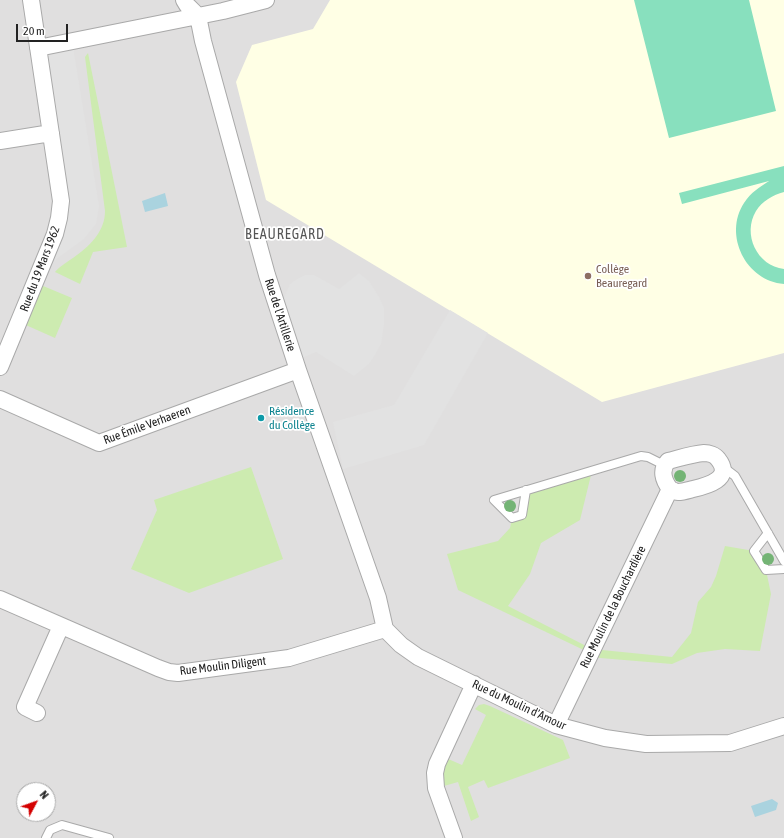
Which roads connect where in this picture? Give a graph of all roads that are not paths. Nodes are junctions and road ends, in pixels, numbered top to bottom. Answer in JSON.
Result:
{"nodes":[{"id":1,"x":31,"y":0,"type":"edge"},
{"id":2,"x":184,"y":0,"type":"edge"},
{"id":3,"x":266,"y":0,"type":"edge"},
{"id":4,"x":198,"y":16,"type":"junction"},
{"id":5,"x":38,"y":48,"type":"junction"},
{"id":6,"x":51,"y":133,"type":"junction"},
{"id":7,"x":0,"y":142,"type":"edge"},
{"id":8,"x":0,"y":367,"type":"edge"},
{"id":9,"x":298,"y":370,"type":"junction"},
{"id":10,"x":0,"y":399,"type":"edge"},
{"id":11,"x":664,"y":465,"type":"junction"},
{"id":12,"x":721,"y":465,"type":"junction"},
{"id":13,"x":670,"y":489,"type":"junction"},
{"id":14,"x":526,"y":490,"type":"dead end"},
{"id":15,"x":768,"y":533,"type":"junction"},
{"id":16,"x":784,"y":561,"type":"edge"},
{"id":17,"x":784,"y":569,"type":"edge"},
{"id":18,"x":0,"y":599,"type":"edge"},
{"id":19,"x":61,"y":626,"type":"junction"},
{"id":20,"x":385,"y":629,"type":"junction"},
{"id":21,"x":474,"y":684,"type":"junction"},
{"id":22,"x":37,"y":713,"type":"dead end"},
{"id":23,"x":556,"y":725,"type":"junction"},
{"id":24,"x":784,"y":726,"type":"edge"},
{"id":25,"x":46,"y":838,"type":"edge"},
{"id":26,"x":109,"y":838,"type":"edge"},
{"id":27,"x":454,"y":838,"type":"edge"}],
"edges":[{"from":1,"to":5,"type":"street","name":"Rue du 19 Mars 1962"},
{"from":2,"to":4,"type":"street"},
{"from":3,"to":4,"type":"street"},
{"from":4,"to":5,"type":"street"},
{"from":4,"to":9,"type":"street","name":"Rue de l'Artillerie"},
{"from":5,"to":6,"type":"street","name":"Rue du 19 Mars 1962"},
{"from":6,"to":7,"type":"street"},
{"from":6,"to":8,"type":"street","name":"Rue du 19 Mars 1962"},
{"from":9,"to":10,"type":"street","name":"Rue Émile Verhaeren"},
{"from":9,"to":20,"type":"street","name":"Rue de l'Artillerie"},
{"from":11,"to":12,"type":"street"},
{"from":11,"to":13,"type":"street"},
{"from":11,"to":14,"type":"lane"},
{"from":12,"to":13,"type":"street"},
{"from":12,"to":15,"type":"lane"},
{"from":13,"to":23,"type":"street","name":"Rue Moulin de la Bouchardière"},
{"from":15,"to":16,"type":"lane"},
{"from":15,"to":17,"type":"lane"},
{"from":18,"to":19,"type":"street","name":"Rue Moulin Diligent"},
{"from":19,"to":20,"type":"street","name":"Rue Moulin Diligent"},
{"from":19,"to":22,"type":"street"},
{"from":20,"to":21,"type":"street","name":"Rue du Moulin d'Amour"},
{"from":21,"to":23,"type":"street","name":"Rue du Moulin d'Amour"},
{"from":21,"to":27,"type":"street"},
{"from":23,"to":24,"type":"street","name":"Rue du Moulin d'Amour"},
{"from":25,"to":26,"type":"lane"}]}
